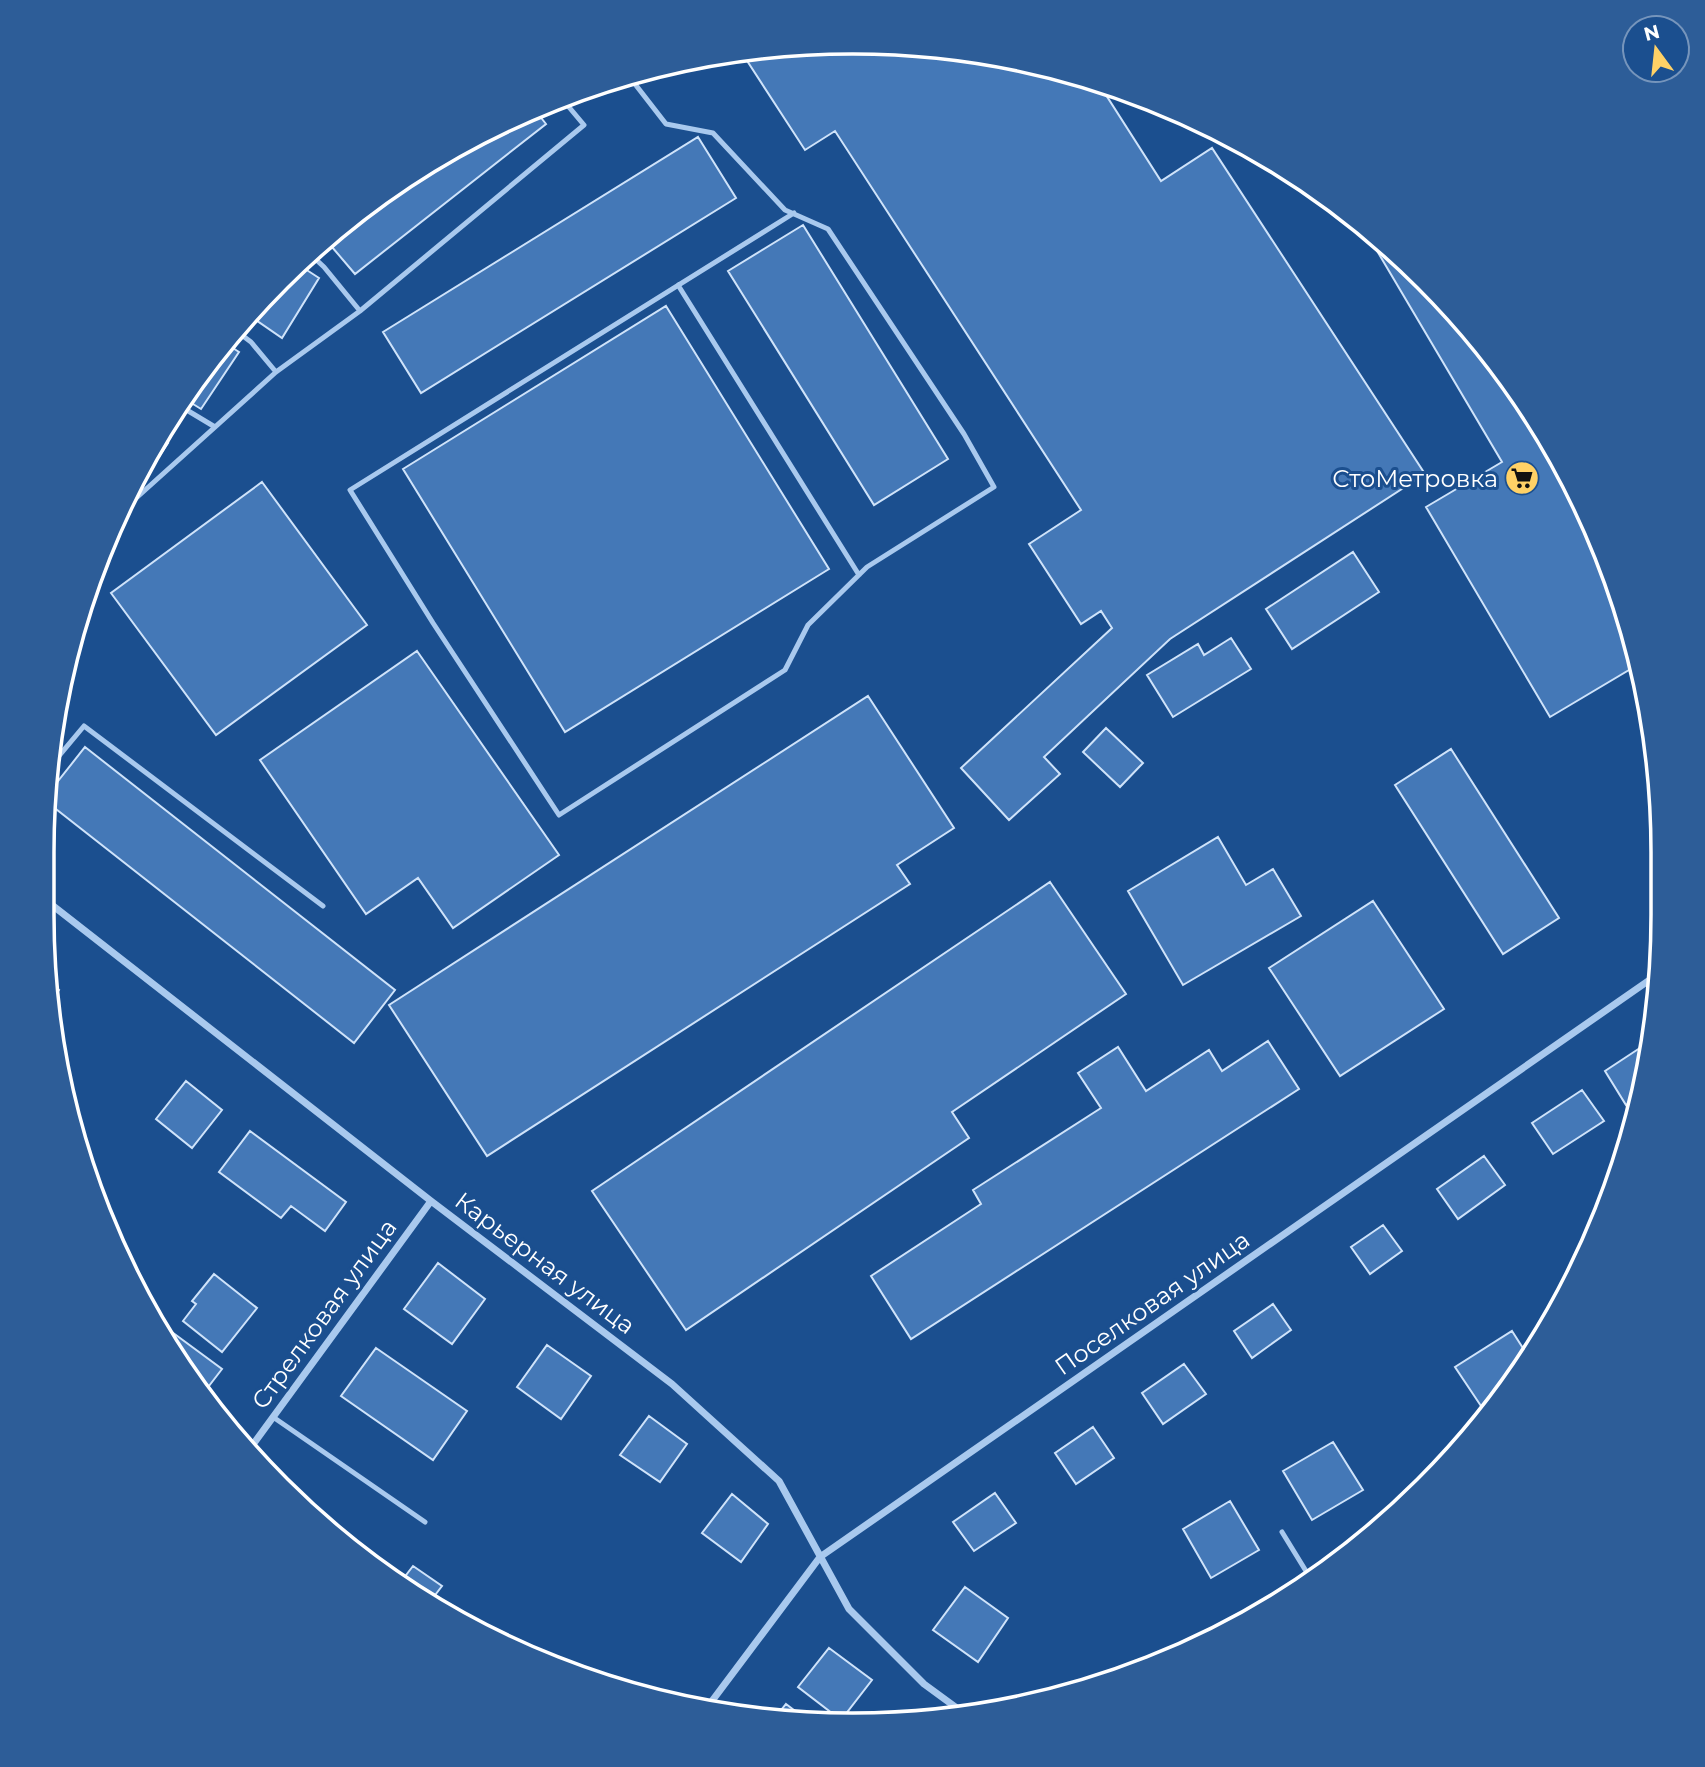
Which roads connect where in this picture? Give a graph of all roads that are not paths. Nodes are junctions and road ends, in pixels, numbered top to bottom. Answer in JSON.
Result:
{"nodes":[{"id":1,"x":635,"y":84,"type":"edge"},
{"id":2,"x":569,"y":107,"type":"edge"},
{"id":3,"x":793,"y":214,"type":"junction"},
{"id":4,"x":317,"y":261,"type":"edge"},
{"id":5,"x":678,"y":285,"type":"junction"},
{"id":6,"x":360,"y":311,"type":"junction"},
{"id":7,"x":243,"y":337,"type":"edge"},
{"id":8,"x":276,"y":372,"type":"junction"},
{"id":9,"x":188,"y":411,"type":"edge"},
{"id":10,"x":215,"y":427,"type":"junction"},
{"id":11,"x":139,"y":496,"type":"edge"},
{"id":12,"x":859,"y":575,"type":"junction"},
{"id":13,"x":60,"y":754,"type":"edge"},
{"id":14,"x":323,"y":906,"type":"dead end"},
{"id":15,"x":54,"y":907,"type":"edge"},
{"id":16,"x":1648,"y":981,"type":"edge"},
{"id":17,"x":431,"y":1201,"type":"junction"},
{"id":18,"x":273,"y":1417,"type":"junction"},
{"id":19,"x":254,"y":1443,"type":"edge"},
{"id":20,"x":425,"y":1522,"type":"dead end"},
{"id":21,"x":1282,"y":1532,"type":"dead end"},
{"id":22,"x":820,"y":1557,"type":"junction"},
{"id":23,"x":1306,"y":1571,"type":"edge"},
{"id":24,"x":713,"y":1700,"type":"edge"},
{"id":25,"x":955,"y":1706,"type":"edge"}],
"edges":[{"from":1,"to":3,"type":"lane"},
{"from":2,"to":6,"type":"lane"},
{"from":3,"to":5,"type":"lane"},
{"from":3,"to":12,"type":"lane"},
{"from":4,"to":6,"type":"lane"},
{"from":5,"to":12,"type":"lane"},
{"from":5,"to":12,"type":"lane"},
{"from":6,"to":8,"type":"lane"},
{"from":7,"to":8,"type":"lane"},
{"from":8,"to":10,"type":"lane"},
{"from":9,"to":10,"type":"lane"},
{"from":10,"to":11,"type":"lane"},
{"from":13,"to":14,"type":"lane"},
{"from":15,"to":17,"type":"street","name":"Карьерная улица"},
{"from":16,"to":22,"type":"street","name":"Поселковая улица"},
{"from":17,"to":18,"type":"street","name":"Стрелковая улица"},
{"from":17,"to":22,"type":"street","name":"Карьерная улица"},
{"from":18,"to":19,"type":"street","name":"Стрелковая улица"},
{"from":18,"to":20,"type":"lane"},
{"from":21,"to":23,"type":"lane"},
{"from":22,"to":24,"type":"street","name":"Поселковая улица"},
{"from":22,"to":25,"type":"street","name":"Карьерная улица"}]}
